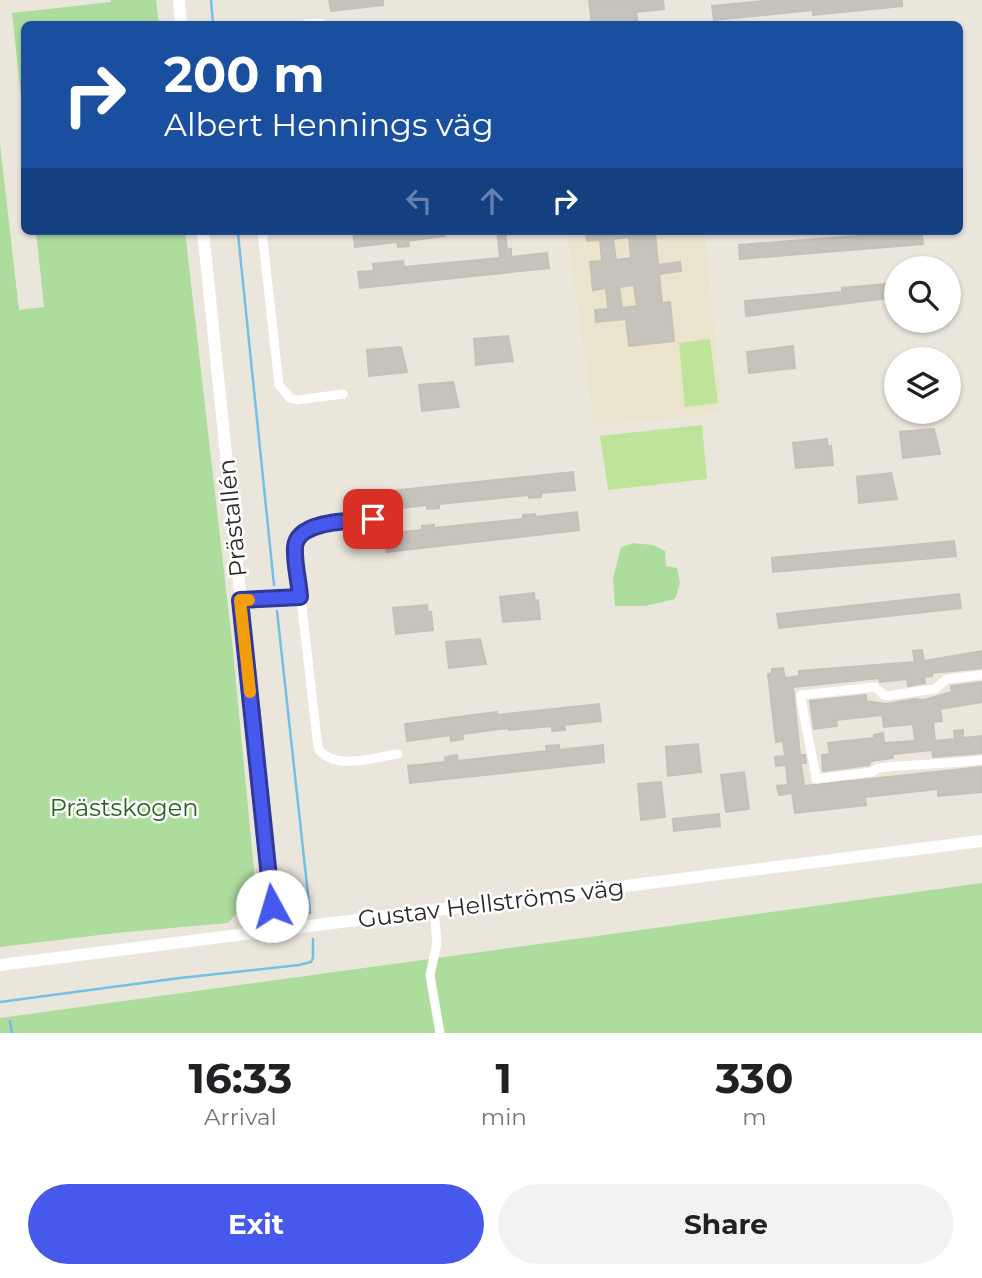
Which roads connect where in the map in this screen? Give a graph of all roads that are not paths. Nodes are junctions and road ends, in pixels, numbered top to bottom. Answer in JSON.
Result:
{"nodes":[{"id":1,"x":179,"y":0,"type":"edge"},
{"id":2,"x":181,"y":21,"type":"edge"},
{"id":3,"x":203,"y":235,"type":"edge"},
{"id":4,"x":262,"y":235,"type":"edge"},
{"id":5,"x":343,"y":394,"type":"dead end"},
{"id":6,"x":373,"y":519,"type":"dead end"},
{"id":7,"x":300,"y":597,"type":"junction"},
{"id":8,"x":240,"y":600,"type":"junction"},
{"id":9,"x":982,"y":676,"type":"edge"},
{"id":10,"x":398,"y":754,"type":"dead end"},
{"id":11,"x":982,"y":760,"type":"edge"},
{"id":12,"x":982,"y":841,"type":"edge"},
{"id":13,"x":434,"y":910,"type":"junction"},
{"id":14,"x":275,"y":930,"type":"junction"},
{"id":15,"x":0,"y":965,"type":"edge"},
{"id":16,"x":440,"y":1033,"type":"edge"}],
"edges":[{"from":1,"to":2,"type":"street"},
{"from":3,"to":8,"type":"street","name":"Prästallén"},
{"from":4,"to":5,"type":"street"},
{"from":6,"to":7,"type":"street"},
{"from":7,"to":8,"type":"street"},
{"from":7,"to":10,"type":"street"},
{"from":8,"to":14,"type":"street","name":"Prästallén"},
{"from":9,"to":11,"type":"street"},
{"from":12,"to":13,"type":"street","name":"Gustav Hellströms väg"},
{"from":13,"to":14,"type":"street","name":"Gustav Hellströms väg"},
{"from":13,"to":16,"type":"street"},
{"from":14,"to":15,"type":"street","name":"Gustav Hellströms väg"}]}
